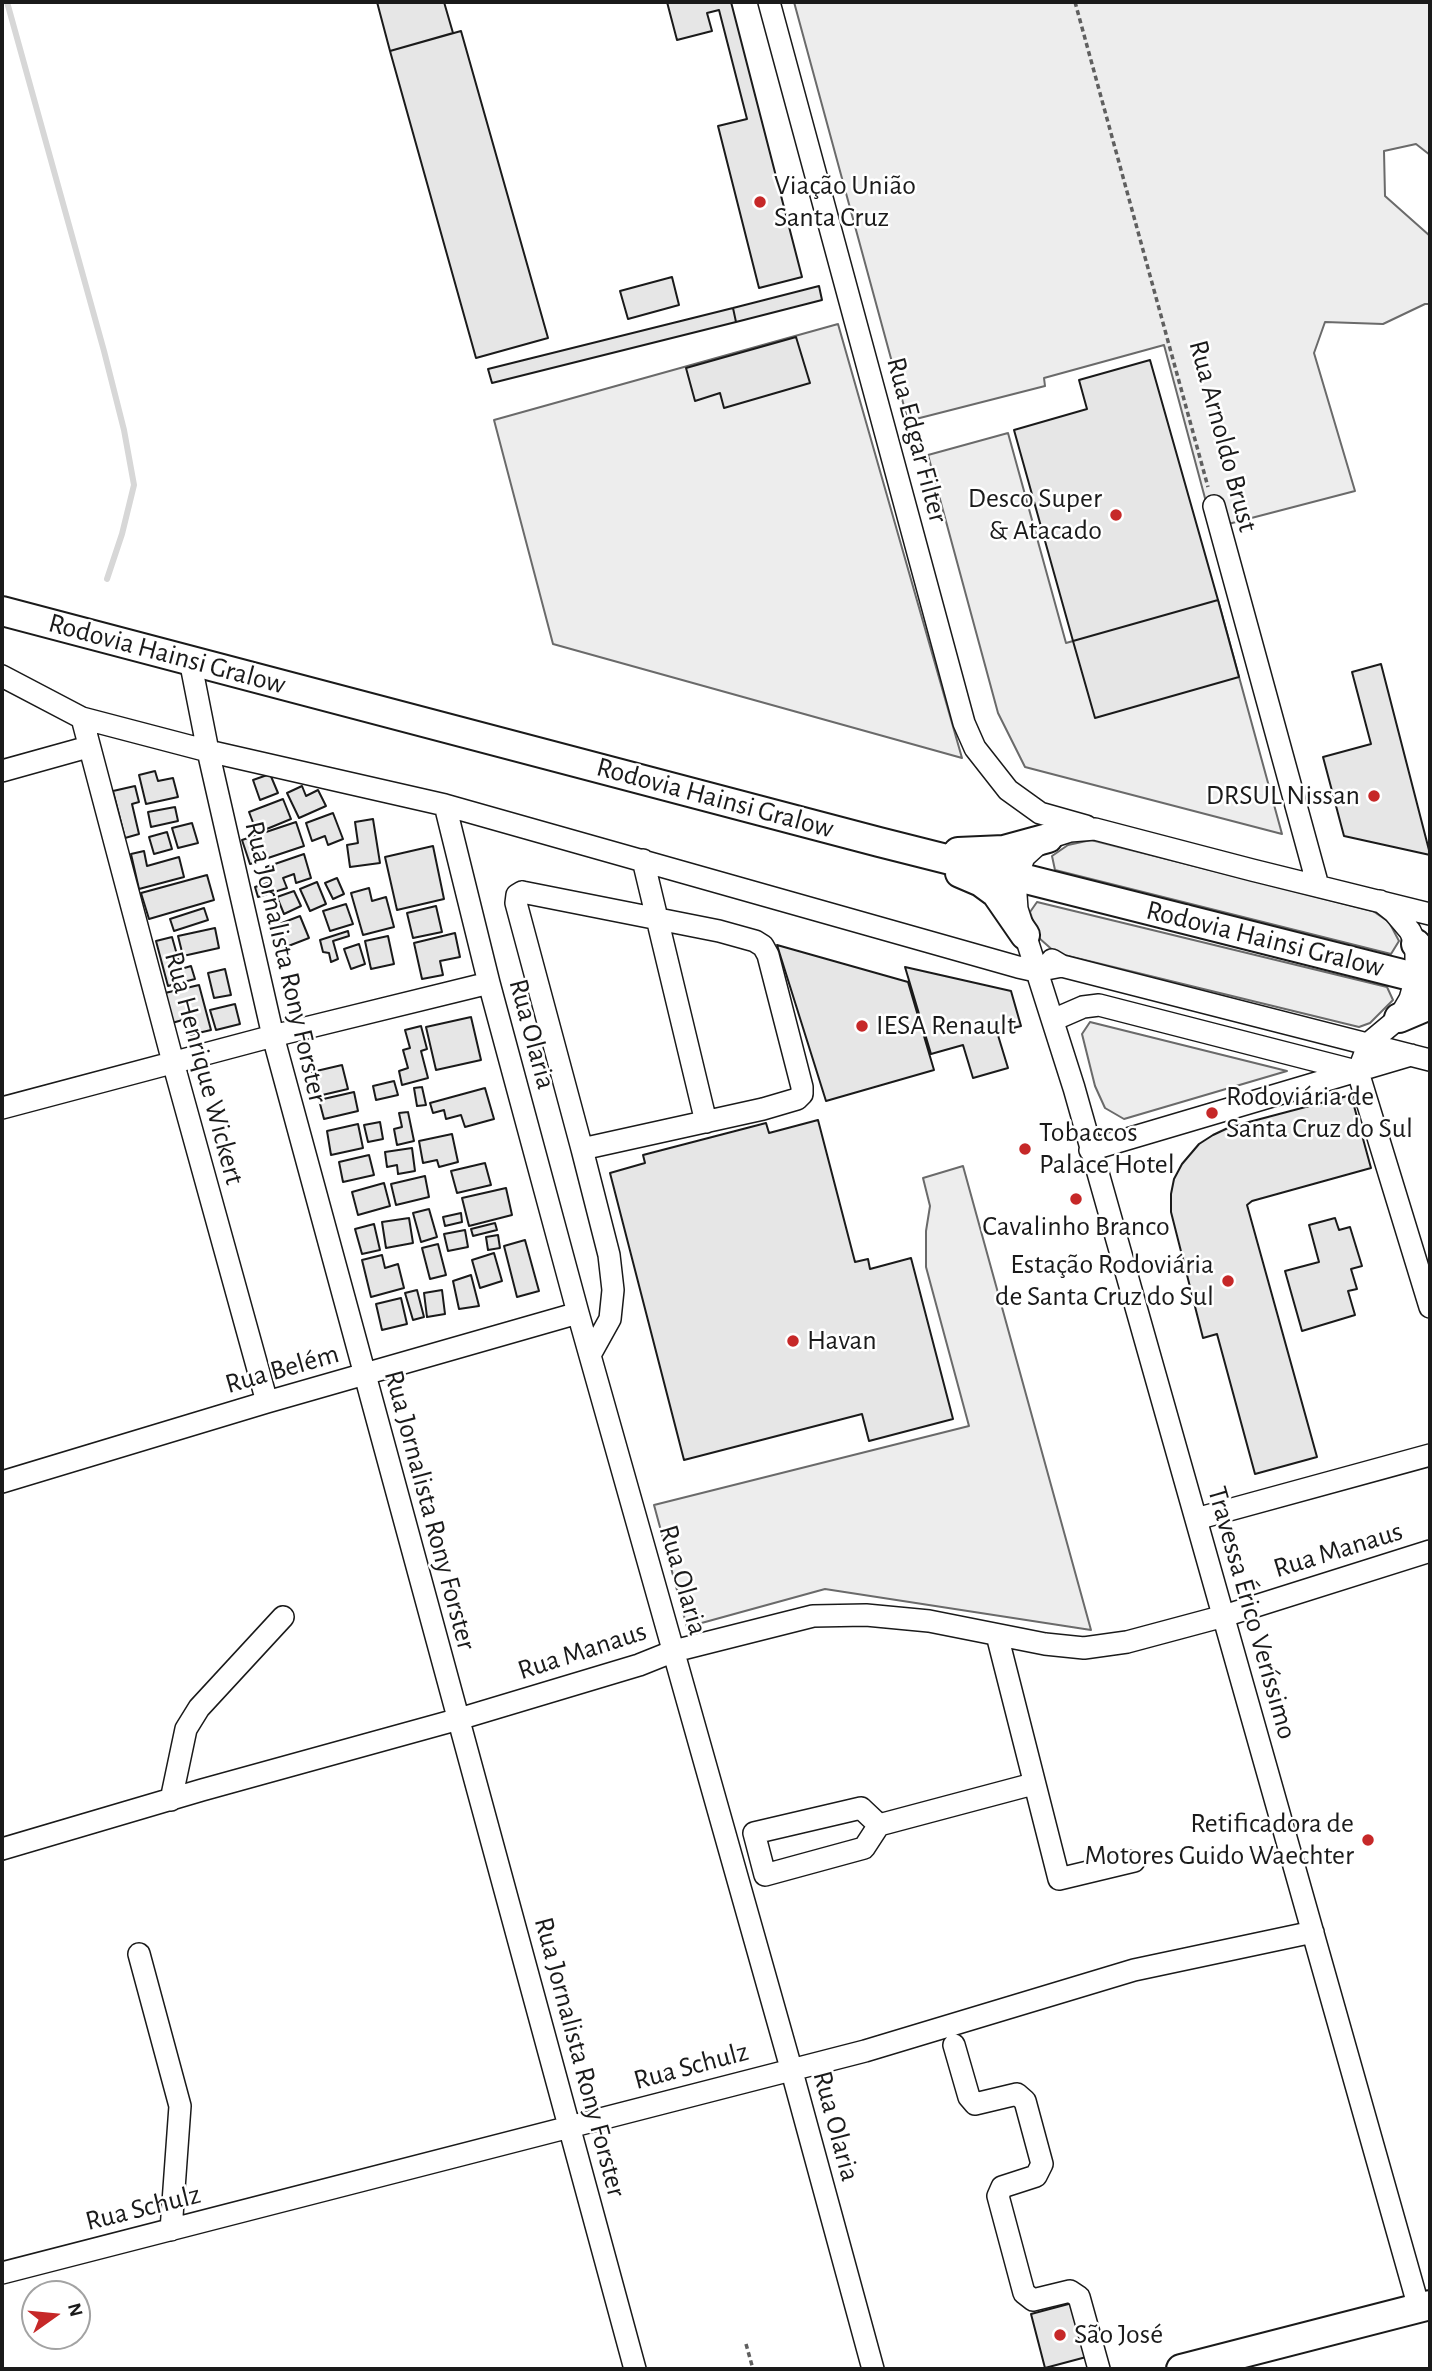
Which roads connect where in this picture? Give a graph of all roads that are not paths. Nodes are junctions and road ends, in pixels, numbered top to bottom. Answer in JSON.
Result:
{"nodes":[{"id":1,"x":769,"y":2,"type":"edge"},
{"id":2,"x":1213,"y":506,"type":"road end"},
{"id":3,"x":2,"y":611,"type":"edge"},
{"id":4,"x":190,"y":660,"type":"junction"},
{"id":5,"x":2,"y":676,"type":"edge"},
{"id":6,"x":82,"y":718,"type":"junction"},
{"id":7,"x":88,"y":747,"type":"junction"},
{"id":8,"x":208,"y":751,"type":"junction"},
{"id":9,"x":2,"y":771,"type":"edge"},
{"id":10,"x":445,"y":805,"type":"junction"},
{"id":11,"x":1094,"y":829,"type":"junction"},
{"id":12,"x":1048,"y":838,"type":"junction"},
{"id":13,"x":879,"y":842,"type":"junction"},
{"id":14,"x":643,"y":860,"type":"junction"},
{"id":15,"x":1017,"y":876,"type":"junction"},
{"id":16,"x":1318,"y":886,"type":"junction"},
{"id":17,"x":1379,"y":900,"type":"junction"},
{"id":18,"x":1430,"y":914,"type":"edge"},
{"id":19,"x":656,"y":918,"type":"junction"},
{"id":20,"x":1025,"y":935,"type":"junction"},
{"id":21,"x":1062,"y":966,"type":"junction"},
{"id":22,"x":1423,"y":966,"type":"edge"},
{"id":23,"x":1036,"y":971,"type":"junction"},
{"id":24,"x":489,"y":984,"type":"junction"},
{"id":25,"x":1430,"y":1005,"type":"edge"},
{"id":26,"x":1399,"y":1018,"type":"junction"},
{"id":27,"x":1053,"y":1020,"type":"junction"},
{"id":28,"x":273,"y":1036,"type":"junction"},
{"id":29,"x":1369,"y":1043,"type":"junction"},
{"id":30,"x":1421,"y":1057,"type":"edge"},
{"id":31,"x":173,"y":1062,"type":"junction"},
{"id":32,"x":1359,"y":1072,"type":"junction"},
{"id":33,"x":2,"y":1108,"type":"edge"},
{"id":34,"x":706,"y":1122,"type":"junction"},
{"id":35,"x":582,"y":1149,"type":"junction"},
{"id":36,"x":1090,"y":1150,"type":"junction"},
{"id":37,"x":1430,"y":1307,"type":"edge"},
{"id":38,"x":578,"y":1313,"type":"junction"},
{"id":39,"x":590,"y":1355,"type":"junction"},
{"id":40,"x":364,"y":1374,"type":"junction"},
{"id":41,"x":267,"y":1402,"type":"junction"},
{"id":42,"x":1430,"y":1455,"type":"edge"},
{"id":43,"x":2,"y":1482,"type":"edge"},
{"id":44,"x":1196,"y":1519,"type":"junction"},
{"id":45,"x":1430,"y":1551,"type":"edge"},
{"id":46,"x":1224,"y":1616,"type":"junction"},
{"id":47,"x":283,"y":1618,"type":"dead end"},
{"id":48,"x":997,"y":1635,"type":"junction"},
{"id":49,"x":674,"y":1651,"type":"junction"},
{"id":50,"x":459,"y":1719,"type":"junction"},
{"id":51,"x":1033,"y":1784,"type":"junction"},
{"id":52,"x":171,"y":1800,"type":"junction"},
{"id":53,"x":879,"y":1825,"type":"junction"},
{"id":54,"x":2,"y":1849,"type":"edge"},
{"id":55,"x":1134,"y":1861,"type":"dead end"},
{"id":56,"x":1313,"y":1931,"type":"junction"},
{"id":57,"x":139,"y":1954,"type":"dead end"},
{"id":58,"x":954,"y":2045,"type":"dead end"},
{"id":59,"x":791,"y":2068,"type":"junction"},
{"id":60,"x":570,"y":2128,"type":"junction"},
{"id":61,"x":172,"y":2230,"type":"junction"},
{"id":62,"x":2,"y":2273,"type":"edge"},
{"id":63,"x":1425,"y":2307,"type":"edge"},
{"id":64,"x":1217,"y":2365,"type":"edge"},
{"id":65,"x":635,"y":2369,"type":"edge"},
{"id":66,"x":873,"y":2369,"type":"edge"},
{"id":67,"x":1099,"y":2369,"type":"edge"},
{"id":68,"x":1181,"y":2369,"type":"edge"}],
"edges":[{"from":1,"to":11,"type":"street","name":"Rua Edgar Filter"},
{"from":2,"to":16,"type":"street","name":"Rua Arnoldo Brust"},
{"from":3,"to":4,"type":"main road","name":"Rodovia Hainsi Gralow"},
{"from":4,"to":8,"type":"street","name":"Rua Jornalista Rony Forster"},
{"from":4,"to":13,"type":"main road","name":"Rodovia Hainsi Gralow"},
{"from":5,"to":6,"type":"street"},
{"from":6,"to":7,"type":"street","name":"Rua Henrique Wickert"},
{"from":6,"to":8,"type":"street"},
{"from":7,"to":9,"type":"street"},
{"from":7,"to":31,"type":"street","name":"Rua Henrique Wickert"},
{"from":8,"to":10,"type":"street"},
{"from":8,"to":28,"type":"street","name":"Rua Jornalista Rony Forster"},
{"from":10,"to":14,"type":"street"},
{"from":10,"to":24,"type":"street","name":"Rua Olaria"},
{"from":11,"to":12,"type":"street"},
{"from":11,"to":16,"type":"street","name":"Rua Edgar Filter"},
{"from":12,"to":13,"type":"main road"},
{"from":12,"to":15,"type":"street"},
{"from":13,"to":15,"type":"main road","name":"Rodovia Hainsi Gralow"},
{"from":13,"to":20,"type":"main road"},
{"from":14,"to":19,"type":"street"},
{"from":14,"to":23,"type":"street"},
{"from":15,"to":20,"type":"street","name":"Travessa Érico Veríssimo"},
{"from":15,"to":22,"type":"main road","name":"Rodovia Hainsi Gralow"},
{"from":16,"to":17,"type":"street","name":"Rua Edgar Filter"},
{"from":17,"to":18,"type":"street","name":"Rua Edgar Filter"},
{"from":17,"to":22,"type":"street"},
{"from":19,"to":34,"type":"street"},
{"from":19,"to":34,"type":"street"},
{"from":19,"to":35,"type":"street"},
{"from":20,"to":21,"type":"street"},
{"from":20,"to":23,"type":"street","name":"Travessa Érico Veríssimo"},
{"from":21,"to":23,"type":"street"},
{"from":21,"to":29,"type":"street"},
{"from":22,"to":26,"type":"street"},
{"from":23,"to":27,"type":"street","name":"Travessa Érico Veríssimo"},
{"from":24,"to":28,"type":"street"},
{"from":24,"to":38,"type":"street","name":"Rua Olaria"},
{"from":25,"to":26,"type":"main road"},
{"from":26,"to":29,"type":"street"},
{"from":27,"to":32,"type":"street"},
{"from":27,"to":36,"type":"street","name":"Travessa Érico Veríssimo"},
{"from":28,"to":31,"type":"street"},
{"from":28,"to":40,"type":"street","name":"Rua Jornalista Rony Forster"},
{"from":29,"to":30,"type":"street"},
{"from":29,"to":32,"type":"street"},
{"from":30,"to":32,"type":"street"},
{"from":31,"to":33,"type":"street"},
{"from":31,"to":41,"type":"street","name":"Rua Henrique Wickert"},
{"from":32,"to":36,"type":"street"},
{"from":32,"to":37,"type":"street"},
{"from":34,"to":35,"type":"street"},
{"from":35,"to":39,"type":"street"},
{"from":36,"to":44,"type":"street","name":"Travessa Érico Veríssimo"},
{"from":38,"to":39,"type":"street","name":"Rua Olaria"},
{"from":38,"to":40,"type":"street","name":"Rua Belém"},
{"from":39,"to":49,"type":"street","name":"Rua Olaria"},
{"from":40,"to":41,"type":"street","name":"Rua Belém"},
{"from":40,"to":50,"type":"street","name":"Rua Jornalista Rony Forster"},
{"from":41,"to":43,"type":"street","name":"Rua Belém"},
{"from":42,"to":44,"type":"street"},
{"from":44,"to":46,"type":"street","name":"Travessa Érico Veríssimo"},
{"from":45,"to":46,"type":"street","name":"Rua Manaus"},
{"from":46,"to":48,"type":"street","name":"Rua Manaus"},
{"from":46,"to":56,"type":"street","name":"Travessa Érico Veríssimo"},
{"from":47,"to":52,"type":"street"},
{"from":48,"to":49,"type":"street","name":"Rua Manaus"},
{"from":48,"to":51,"type":"street"},
{"from":49,"to":50,"type":"street","name":"Rua Manaus"},
{"from":49,"to":59,"type":"street","name":"Rua Olaria"},
{"from":50,"to":52,"type":"street","name":"Rua Manaus"},
{"from":50,"to":60,"type":"street","name":"Rua Jornalista Rony Forster"},
{"from":51,"to":53,"type":"street"},
{"from":51,"to":55,"type":"street"},
{"from":52,"to":54,"type":"street","name":"Rua Manaus"},
{"from":53,"to":53,"type":"street"},
{"from":56,"to":59,"type":"street","name":"Rua Schulz"},
{"from":56,"to":63,"type":"street","name":"Travessa Érico Veríssimo"},
{"from":57,"to":61,"type":"street"},
{"from":58,"to":67,"type":"street"},
{"from":59,"to":60,"type":"street","name":"Rua Schulz"},
{"from":59,"to":66,"type":"street","name":"Rua Olaria"},
{"from":60,"to":61,"type":"street","name":"Rua Schulz"},
{"from":60,"to":65,"type":"street","name":"Rua Jornalista Rony Forster"},
{"from":61,"to":62,"type":"street","name":"Rua Schulz"},
{"from":63,"to":64,"type":"main road"},
{"from":64,"to":68,"type":"main road"}]}
